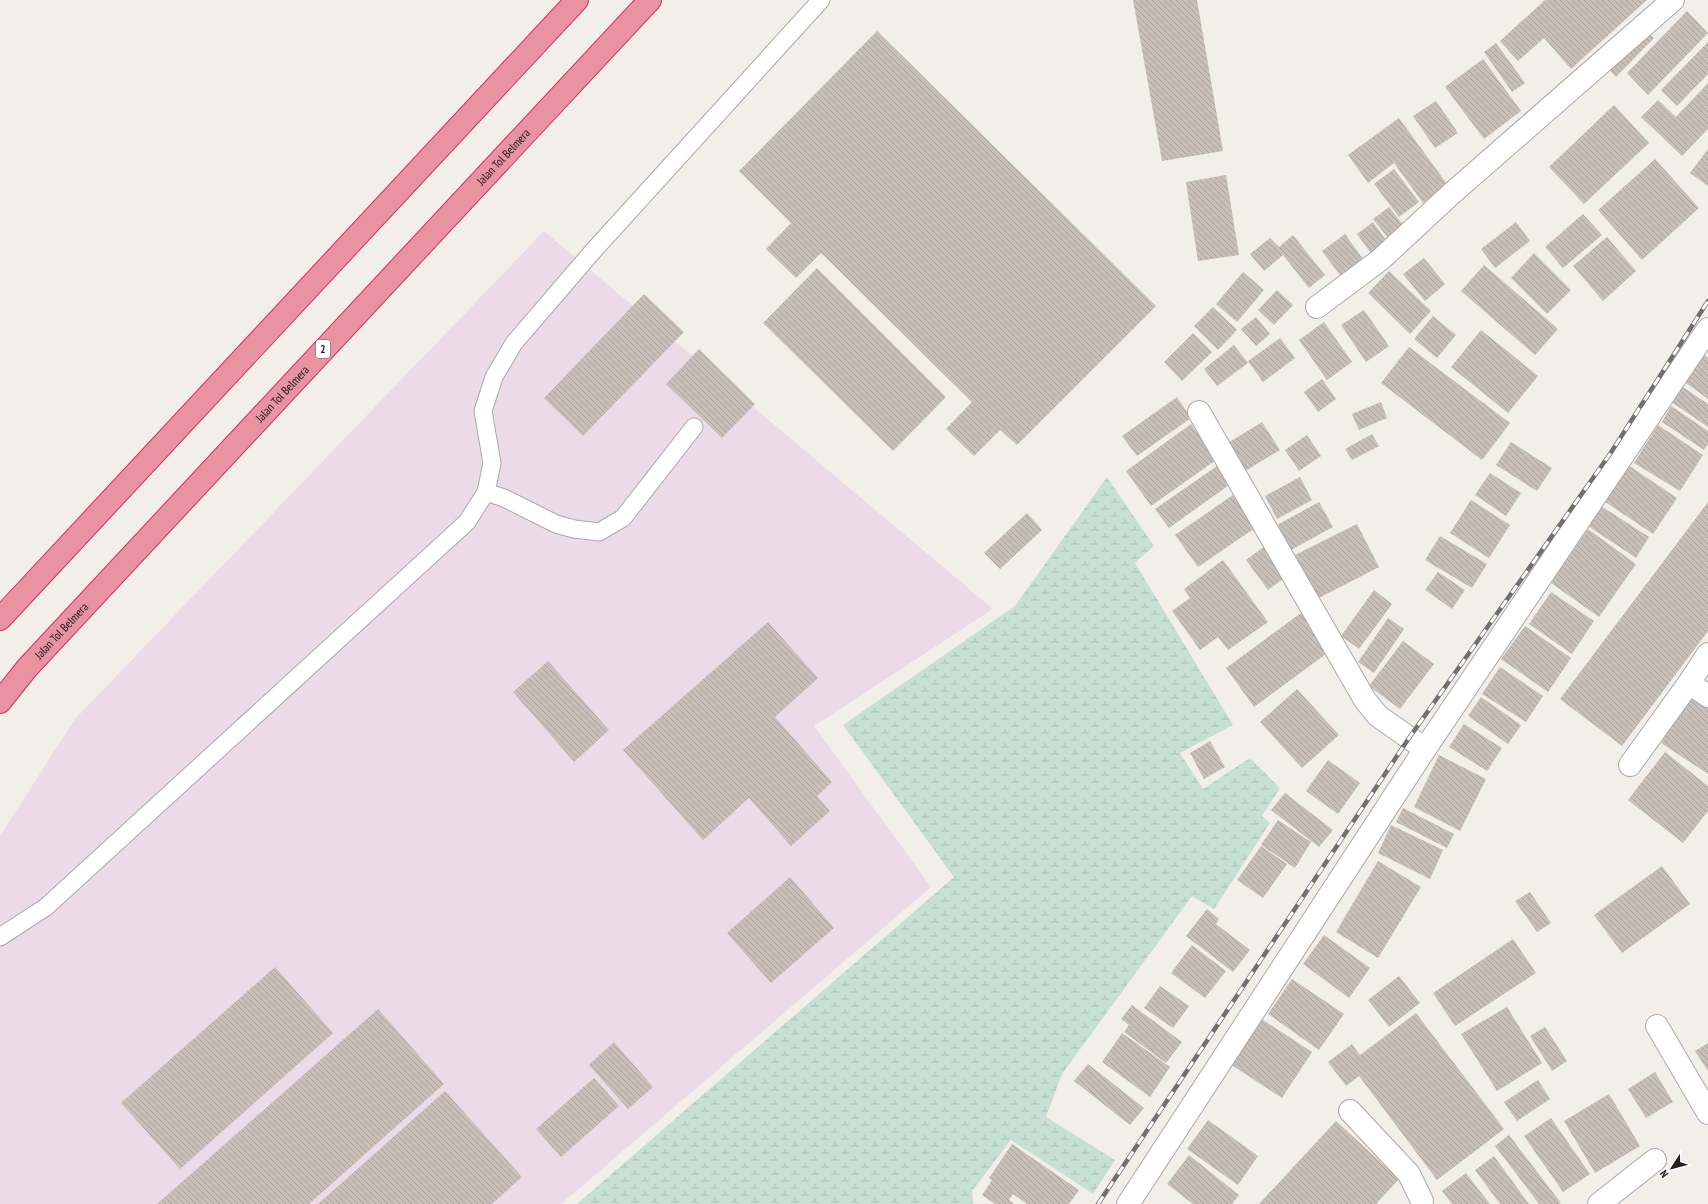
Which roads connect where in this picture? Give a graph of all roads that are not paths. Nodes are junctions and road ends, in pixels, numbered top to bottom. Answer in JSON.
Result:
{"nodes":[{"id":1,"x":577,"y":0,"type":"edge"},
{"id":2,"x":650,"y":0,"type":"edge"},
{"id":3,"x":821,"y":0,"type":"edge"},
{"id":4,"x":1673,"y":0,"type":"edge"},
{"id":5,"x":1317,"y":307,"type":"dead end"},
{"id":6,"x":1708,"y":329,"type":"edge"},
{"id":7,"x":1199,"y":412,"type":"dead end"},
{"id":8,"x":694,"y":428,"type":"dead end"},
{"id":9,"x":486,"y":492,"type":"junction"},
{"id":10,"x":0,"y":619,"type":"edge"},
{"id":11,"x":1708,"y":654,"type":"edge"},
{"id":12,"x":1689,"y":683,"type":"junction"},
{"id":13,"x":1708,"y":696,"type":"edge"},
{"id":14,"x":0,"y":702,"type":"edge"},
{"id":15,"x":1425,"y":749,"type":"junction"},
{"id":16,"x":1630,"y":765,"type":"dead end"},
{"id":17,"x":0,"y":937,"type":"edge"},
{"id":18,"x":1657,"y":1026,"type":"dead end"},
{"id":19,"x":1350,"y":1111,"type":"dead end"},
{"id":20,"x":1708,"y":1112,"type":"edge"},
{"id":21,"x":1655,"y":1160,"type":"dead end"},
{"id":22,"x":1422,"y":1203,"type":"edge"},
{"id":23,"x":1128,"y":1204,"type":"edge"},
{"id":24,"x":1599,"y":1204,"type":"edge"}],
"edges":[{"from":1,"to":10,"type":"highway"},
{"from":2,"to":14,"type":"highway","name":"Jalan Tol Belmera","number":"2"},
{"from":3,"to":9,"type":"lane"},
{"from":4,"to":5,"type":"street"},
{"from":6,"to":15,"type":"street"},
{"from":7,"to":15,"type":"street"},
{"from":8,"to":9,"type":"lane"},
{"from":9,"to":17,"type":"lane"},
{"from":11,"to":12,"type":"street"},
{"from":12,"to":13,"type":"street"},
{"from":12,"to":16,"type":"street"},
{"from":15,"to":23,"type":"street"},
{"from":18,"to":20,"type":"street"},
{"from":19,"to":22,"type":"street"},
{"from":21,"to":24,"type":"street"}]}
